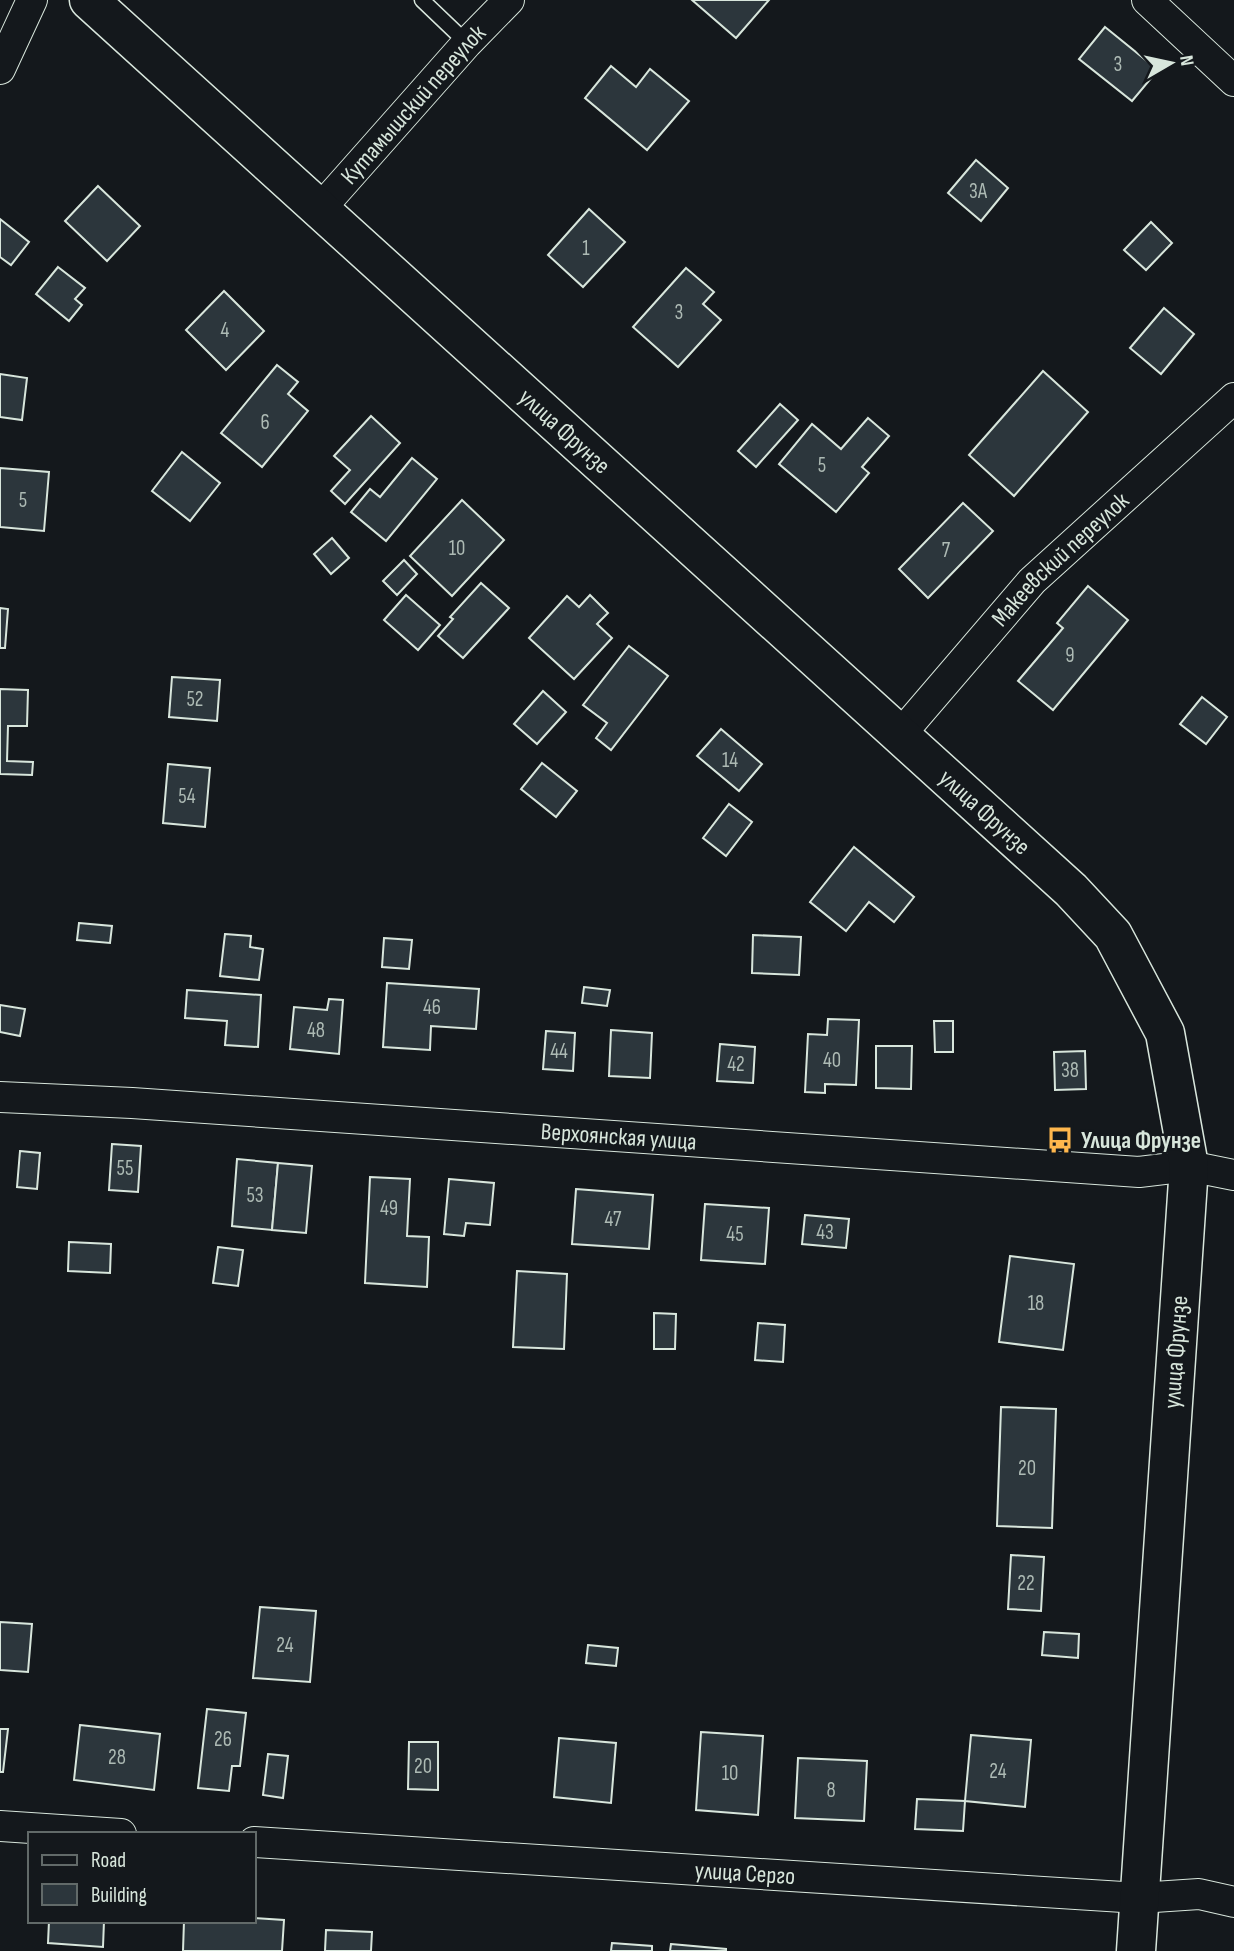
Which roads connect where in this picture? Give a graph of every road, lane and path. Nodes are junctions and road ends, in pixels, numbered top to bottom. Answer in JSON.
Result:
{"nodes":[{"id":1,"x":32,"y":0,"type":"edge"},
{"id":2,"x":89,"y":0,"type":"edge"},
{"id":3,"x":422,"y":0,"type":"edge"},
{"id":4,"x":509,"y":0,"type":"edge"},
{"id":5,"x":1147,"y":0,"type":"edge"},
{"id":6,"x":467,"y":43,"type":"junction"},
{"id":7,"x":0,"y":69,"type":"edge"},
{"id":8,"x":1234,"y":81,"type":"edge"},
{"id":9,"x":320,"y":209,"type":"junction"},
{"id":10,"x":1234,"y":398,"type":"edge"},
{"id":11,"x":900,"y":735,"type":"junction"},
{"id":12,"x":0,"y":1097,"type":"edge"},
{"id":13,"x":1189,"y":1166,"type":"junction"},
{"id":14,"x":1234,"y":1175,"type":"edge"},
{"id":15,"x":0,"y":1826,"type":"edge"},
{"id":16,"x":91,"y":1832,"type":"edge"},
{"id":17,"x":256,"y":1842,"type":"edge"},
{"id":18,"x":1139,"y":1898,"type":"junction"},
{"id":19,"x":1234,"y":1902,"type":"edge"},
{"id":20,"x":1136,"y":1951,"type":"edge"}],
"edges":[{"from":1,"to":7,"type":"street"},
{"from":2,"to":9,"type":"street","name":"улица Фрунзе"},
{"from":3,"to":6,"type":"lane"},
{"from":4,"to":6,"type":"street","name":"Кутамышский переулок"},
{"from":5,"to":8,"type":"street"},
{"from":6,"to":9,"type":"street","name":"Кутамышский переулок"},
{"from":9,"to":11,"type":"street","name":"улица Фрунзе"},
{"from":10,"to":11,"type":"street","name":"Макеевский переулок"},
{"from":11,"to":13,"type":"street","name":"улица Фрунзе"},
{"from":12,"to":13,"type":"street","name":"Верхоянская улица"},
{"from":13,"to":14,"type":"street","name":"Верхоянская улица"},
{"from":13,"to":18,"type":"street","name":"улица Фрунзе"},
{"from":15,"to":16,"type":"street"},
{"from":17,"to":18,"type":"street","name":"улица Серго"},
{"from":18,"to":19,"type":"street","name":"улица Серго"},
{"from":18,"to":20,"type":"street","name":"улица Фрунзе"}]}
